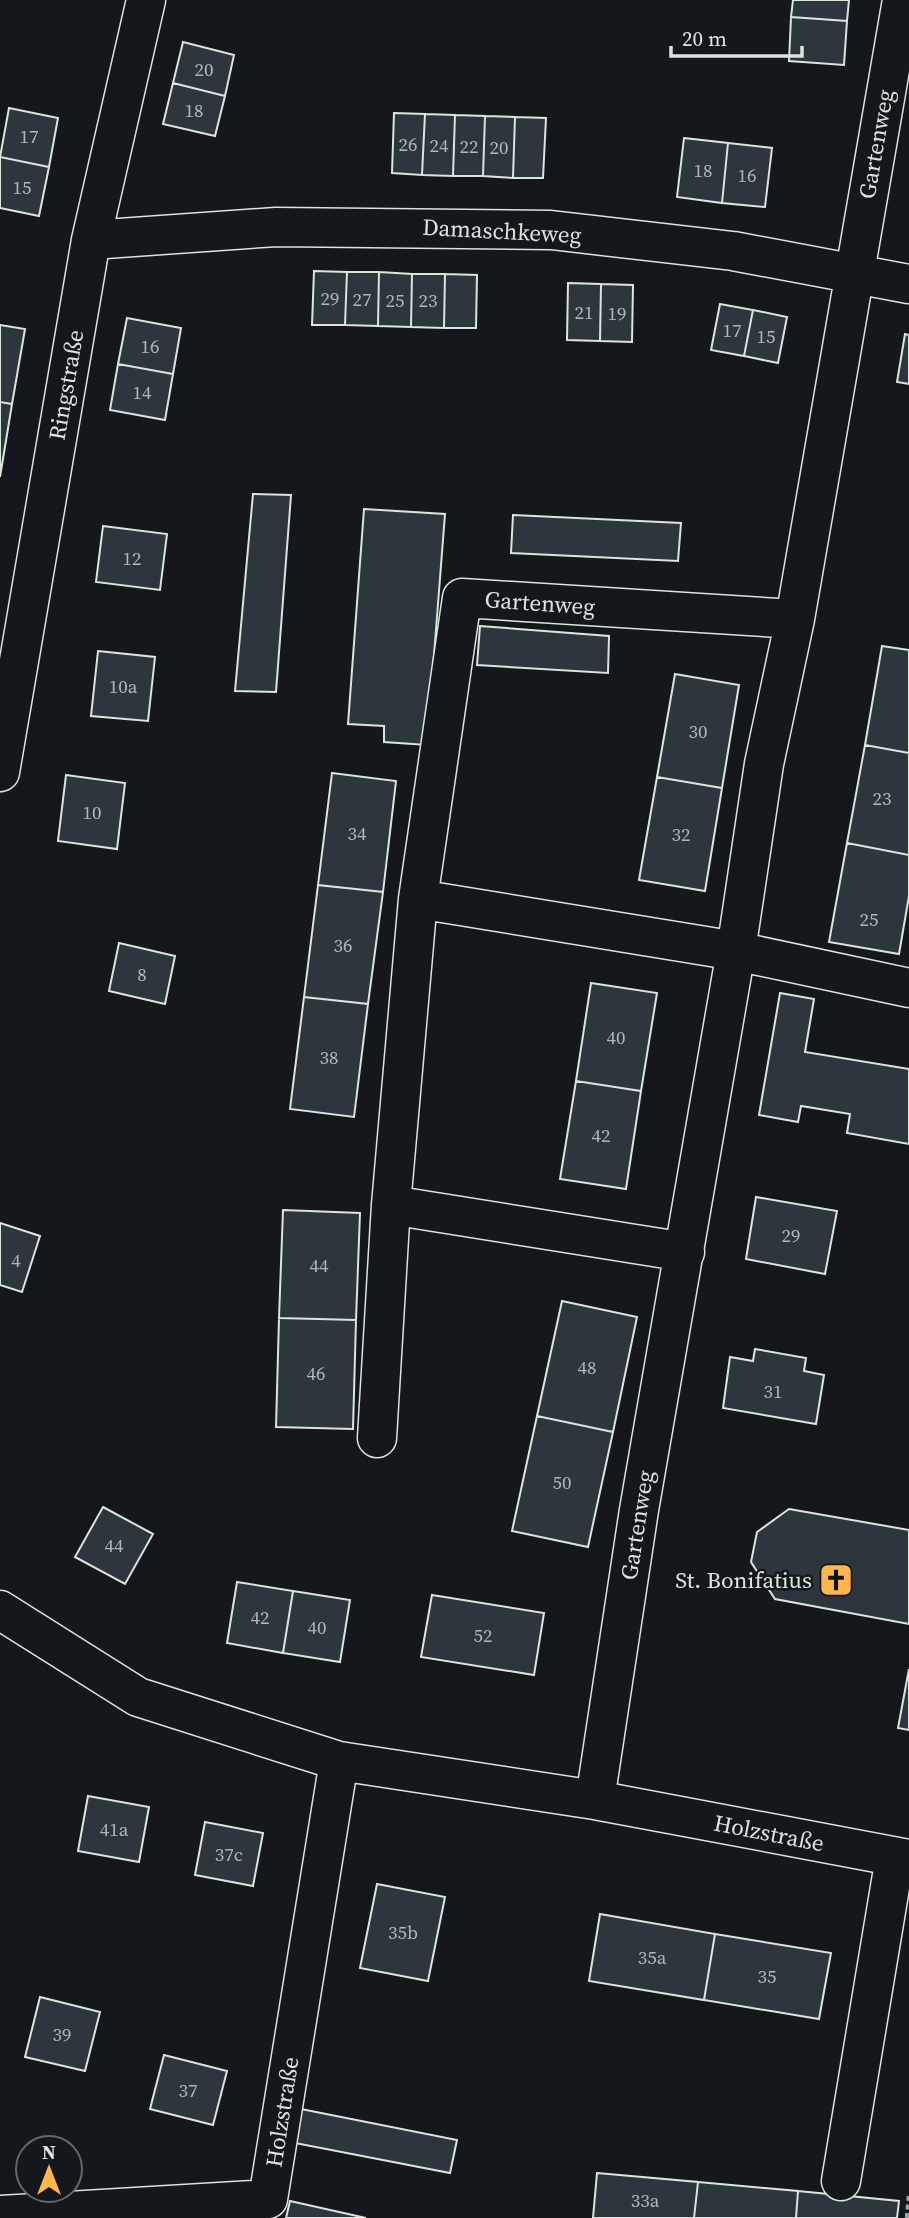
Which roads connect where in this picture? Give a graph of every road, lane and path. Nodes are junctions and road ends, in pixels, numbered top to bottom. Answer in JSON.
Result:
{"nodes":[{"id":1,"x":146,"y":0,"type":"edge"},
{"id":2,"x":902,"y":0,"type":"edge"},
{"id":3,"x":91,"y":240,"type":"junction"},
{"id":4,"x":852,"y":275,"type":"junction"},
{"id":5,"x":909,"y":284,"type":"edge"},
{"id":6,"x":795,"y":619,"type":"junction"},
{"id":7,"x":0,"y":772,"type":"edge"},
{"id":8,"x":418,"y":899,"type":"junction"},
{"id":9,"x":736,"y":951,"type":"junction"},
{"id":10,"x":909,"y":988,"type":"edge"},
{"id":11,"x":391,"y":1205,"type":"junction"},
{"id":12,"x":685,"y":1252,"type":"junction"},
{"id":13,"x":377,"y":1438,"type":"dead end"},
{"id":14,"x":0,"y":1610,"type":"edge"},
{"id":15,"x":339,"y":1761,"type":"junction"},
{"id":16,"x":595,"y":1800,"type":"junction"},
{"id":17,"x":902,"y":1858,"type":"edge"},
{"id":18,"x":841,"y":2180,"type":"dead end"},
{"id":19,"x":909,"y":2196,"type":"edge"},
{"id":20,"x":0,"y":2215,"type":"edge"},
{"id":21,"x":907,"y":2218,"type":"edge"}],
"edges":[{"from":1,"to":3,"type":"street","name":"Ringstraße"},
{"from":2,"to":4,"type":"street","name":"Gartenweg"},
{"from":3,"to":4,"type":"street","name":"Damaschkeweg"},
{"from":3,"to":7,"type":"street","name":"Ringstraße"},
{"from":4,"to":5,"type":"street","name":"Damaschkeweg"},
{"from":4,"to":6,"type":"street","name":"Gartenweg"},
{"from":6,"to":8,"type":"street","name":"Gartenweg"},
{"from":6,"to":9,"type":"street","name":"Gartenweg"},
{"from":8,"to":9,"type":"street"},
{"from":8,"to":11,"type":"street","name":"Gartenweg"},
{"from":9,"to":10,"type":"street"},
{"from":9,"to":12,"type":"street","name":"Gartenweg"},
{"from":11,"to":12,"type":"street"},
{"from":11,"to":13,"type":"street","name":"Gartenweg"},
{"from":12,"to":16,"type":"street","name":"Gartenweg"},
{"from":14,"to":15,"type":"street","name":"Holzstraße"},
{"from":15,"to":16,"type":"street","name":"Holzstraße"},
{"from":15,"to":20,"type":"street","name":"Holzstraße"},
{"from":16,"to":17,"type":"street","name":"Holzstraße"},
{"from":17,"to":18,"type":"street"},
{"from":19,"to":21,"type":"path"}]}
